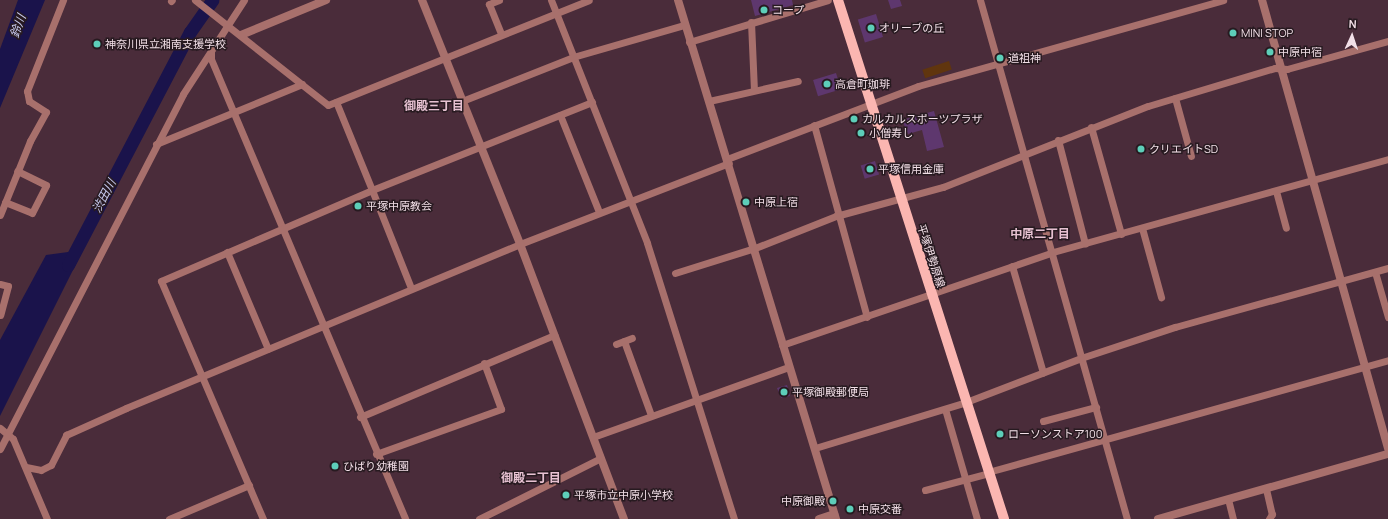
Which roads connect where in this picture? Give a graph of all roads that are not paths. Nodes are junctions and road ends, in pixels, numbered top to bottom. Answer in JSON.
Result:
{"nodes":[{"id":1,"x":63,"y":0,"type":"edge"},
{"id":2,"x":195,"y":0,"type":"edge"},
{"id":3,"x":244,"y":0,"type":"edge"},
{"id":4,"x":326,"y":0,"type":"edge"},
{"id":5,"x":422,"y":0,"type":"edge"},
{"id":6,"x":499,"y":0,"type":"edge"},
{"id":7,"x":551,"y":0,"type":"edge"},
{"id":8,"x":589,"y":0,"type":"edge"},
{"id":9,"x":678,"y":0,"type":"edge"},
{"id":10,"x":828,"y":0,"type":"edge"},
{"id":11,"x":838,"y":0,"type":"edge"},
{"id":12,"x":980,"y":0,"type":"edge"},
{"id":13,"x":1223,"y":0,"type":"edge"},
{"id":14,"x":1262,"y":0,"type":"edge"},
{"id":15,"x":555,"y":12,"type":"junction"},
{"id":16,"x":751,"y":22,"type":"junction"},
{"id":17,"x":226,"y":24,"type":"junction"},
{"id":18,"x":684,"y":25,"type":"junction"},
{"id":19,"x":501,"y":34,"type":"junction"},
{"id":20,"x":241,"y":35,"type":"junction"},
{"id":21,"x":1388,"y":41,"type":"edge"},
{"id":22,"x":689,"y":42,"type":"junction"},
{"id":23,"x":211,"y":48,"type":"junction"},
{"id":24,"x":445,"y":56,"type":"junction"},
{"id":25,"x":573,"y":57,"type":"junction"},
{"id":26,"x":999,"y":64,"type":"junction"},
{"id":27,"x":1282,"y":70,"type":"junction"},
{"id":28,"x":798,"y":82,"type":"dead end"},
{"id":29,"x":302,"y":84,"type":"junction"},
{"id":30,"x":754,"y":90,"type":"junction"},
{"id":31,"x":1175,"y":98,"type":"junction"},
{"id":32,"x":462,"y":101,"type":"junction"},
{"id":33,"x":709,"y":101,"type":"junction"},
{"id":34,"x":336,"y":102,"type":"junction"},
{"id":35,"x":592,"y":102,"type":"junction"},
{"id":36,"x":871,"y":103,"type":"junction"},
{"id":37,"x":234,"y":114,"type":"junction"},
{"id":38,"x":560,"y":115,"type":"junction"},
{"id":39,"x":814,"y":125,"type":"junction"},
{"id":40,"x":1092,"y":127,"type":"junction"},
{"id":41,"x":1058,"y":140,"type":"junction"},
{"id":42,"x":156,"y":144,"type":"junction"},
{"id":43,"x":481,"y":146,"type":"junction"},
{"id":44,"x":1025,"y":153,"type":"junction"},
{"id":45,"x":1191,"y":156,"type":"dead end"},
{"id":46,"x":1388,"y":159,"type":"edge"},
{"id":47,"x":728,"y":161,"type":"junction"},
{"id":48,"x":17,"y":171,"type":"junction"},
{"id":49,"x":1313,"y":180,"type":"junction"},
{"id":50,"x":372,"y":190,"type":"junction"},
{"id":51,"x":1276,"y":191,"type":"junction"},
{"id":52,"x":631,"y":199,"type":"junction"},
{"id":53,"x":901,"y":200,"type":"junction"},
{"id":54,"x":5,"y":202,"type":"junction"},
{"id":55,"x":599,"y":212,"type":"junction"},
{"id":56,"x":0,"y":215,"type":"edge"},
{"id":57,"x":841,"y":216,"type":"junction"},
{"id":58,"x":282,"y":228,"type":"junction"},
{"id":59,"x":1142,"y":228,"type":"junction"},
{"id":60,"x":1286,"y":228,"type":"dead end"},
{"id":61,"x":1121,"y":234,"type":"junction"},
{"id":62,"x":520,"y":244,"type":"junction"},
{"id":63,"x":1086,"y":244,"type":"junction"},
{"id":64,"x":755,"y":248,"type":"junction"},
{"id":65,"x":227,"y":252,"type":"junction"},
{"id":66,"x":1053,"y":252,"type":"junction"},
{"id":67,"x":1012,"y":266,"type":"junction"},
{"id":68,"x":1388,"y":268,"type":"edge"},
{"id":69,"x":1375,"y":272,"type":"junction"},
{"id":70,"x":675,"y":273,"type":"dead end"},
{"id":71,"x":1341,"y":281,"type":"junction"},
{"id":72,"x":0,"y":284,"type":"edge"},
{"id":73,"x":411,"y":288,"type":"junction"},
{"id":74,"x":930,"y":292,"type":"junction"},
{"id":75,"x":1161,"y":297,"type":"dead end"},
{"id":76,"x":0,"y":315,"type":"edge"},
{"id":77,"x":867,"y":317,"type":"junction"},
{"id":78,"x":1388,"y":317,"type":"edge"},
{"id":79,"x":323,"y":326,"type":"junction"},
{"id":80,"x":554,"y":335,"type":"junction"},
{"id":81,"x":632,"y":338,"type":"dead end"},
{"id":82,"x":624,"y":341,"type":"junction"},
{"id":83,"x":616,"y":344,"type":"dead end"},
{"id":84,"x":782,"y":344,"type":"junction"},
{"id":85,"x":268,"y":349,"type":"junction"},
{"id":86,"x":1081,"y":358,"type":"junction"},
{"id":87,"x":1388,"y":360,"type":"edge"},
{"id":88,"x":484,"y":363,"type":"junction"},
{"id":89,"x":789,"y":366,"type":"junction"},
{"id":90,"x":1364,"y":366,"type":"junction"},
{"id":91,"x":1043,"y":373,"type":"junction"},
{"id":92,"x":202,"y":377,"type":"junction"},
{"id":93,"x":696,"y":398,"type":"junction"},
{"id":94,"x":966,"y":402,"type":"junction"},
{"id":95,"x":1096,"y":407,"type":"junction"},
{"id":96,"x":945,"y":409,"type":"junction"},
{"id":97,"x":651,"y":415,"type":"junction"},
{"id":98,"x":360,"y":417,"type":"junction"},
{"id":99,"x":1042,"y":421,"type":"dead end"},
{"id":100,"x":0,"y":428,"type":"edge"},
{"id":101,"x":9,"y":432,"type":"junction"},
{"id":102,"x":593,"y":437,"type":"junction"},
{"id":103,"x":1106,"y":440,"type":"junction"},
{"id":104,"x":815,"y":448,"type":"junction"},
{"id":105,"x":0,"y":449,"type":"edge"},
{"id":106,"x":1388,"y":449,"type":"edge"},
{"id":107,"x":376,"y":454,"type":"junction"},
{"id":108,"x":1388,"y":454,"type":"edge"},
{"id":109,"x":601,"y":458,"type":"junction"},
{"id":110,"x":26,"y":467,"type":"junction"},
{"id":111,"x":989,"y":473,"type":"junction"},
{"id":112,"x":965,"y":480,"type":"junction"},
{"id":113,"x":249,"y":485,"type":"junction"},
{"id":114,"x":1266,"y":489,"type":"junction"},
{"id":115,"x":925,"y":490,"type":"dead end"},
{"id":116,"x":1228,"y":499,"type":"junction"},
{"id":117,"x":835,"y":516,"type":"edge"},
{"id":118,"x":47,"y":519,"type":"edge"},
{"id":119,"x":169,"y":519,"type":"edge"},
{"id":120,"x":263,"y":519,"type":"edge"},
{"id":121,"x":405,"y":519,"type":"edge"},
{"id":122,"x":479,"y":519,"type":"edge"},
{"id":123,"x":624,"y":519,"type":"edge"},
{"id":124,"x":734,"y":519,"type":"edge"},
{"id":125,"x":819,"y":519,"type":"edge"},
{"id":126,"x":976,"y":519,"type":"edge"},
{"id":127,"x":1004,"y":519,"type":"edge"},
{"id":128,"x":1127,"y":519,"type":"edge"},
{"id":129,"x":1158,"y":519,"type":"edge"},
{"id":130,"x":1233,"y":519,"type":"edge"},
{"id":131,"x":1269,"y":519,"type":"edge"}],
"edges":[{"from":1,"to":48,"type":"street"},
{"from":2,"to":17,"type":"street"},
{"from":3,"to":17,"type":"street"},
{"from":4,"to":20,"type":"street"},
{"from":5,"to":24,"type":"street"},
{"from":6,"to":19,"type":"street"},
{"from":7,"to":15,"type":"street"},
{"from":8,"to":15,"type":"street"},
{"from":9,"to":18,"type":"street"},
{"from":10,"to":16,"type":"street"},
{"from":11,"to":36,"type":"main road","name":"平塚伊勢原線"},
{"from":12,"to":26,"type":"street"},
{"from":13,"to":26,"type":"street"},
{"from":14,"to":27,"type":"street"},
{"from":15,"to":19,"type":"street"},
{"from":15,"to":25,"type":"street"},
{"from":16,"to":22,"type":"street"},
{"from":16,"to":30,"type":"street"},
{"from":17,"to":20,"type":"street"},
{"from":17,"to":23,"type":"street"},
{"from":18,"to":22,"type":"street"},
{"from":18,"to":25,"type":"street"},
{"from":19,"to":24,"type":"street"},
{"from":20,"to":29,"type":"street"},
{"from":21,"to":27,"type":"street"},
{"from":22,"to":33,"type":"street"},
{"from":23,"to":37,"type":"street"},
{"from":23,"to":42,"type":"street"},
{"from":24,"to":32,"type":"street"},
{"from":24,"to":34,"type":"street"},
{"from":25,"to":32,"type":"street"},
{"from":25,"to":35,"type":"street"},
{"from":26,"to":36,"type":"street"},
{"from":26,"to":44,"type":"street"},
{"from":27,"to":31,"type":"street"},
{"from":27,"to":49,"type":"street"},
{"from":28,"to":30,"type":"street"},
{"from":29,"to":34,"type":"street"},
{"from":29,"to":37,"type":"street"},
{"from":30,"to":33,"type":"street"},
{"from":31,"to":40,"type":"street"},
{"from":31,"to":45,"type":"street"},
{"from":32,"to":43,"type":"street"},
{"from":33,"to":47,"type":"street"},
{"from":34,"to":50,"type":"street"},
{"from":35,"to":38,"type":"street"},
{"from":35,"to":52,"type":"street"},
{"from":36,"to":39,"type":"street"},
{"from":36,"to":53,"type":"main road","name":"平塚伊勢原線"},
{"from":37,"to":42,"type":"street"},
{"from":37,"to":58,"type":"street"},
{"from":38,"to":43,"type":"street"},
{"from":38,"to":55,"type":"street"},
{"from":39,"to":47,"type":"street"},
{"from":39,"to":57,"type":"street"},
{"from":40,"to":41,"type":"street"},
{"from":40,"to":61,"type":"street"},
{"from":41,"to":44,"type":"street"},
{"from":41,"to":63,"type":"street"},
{"from":42,"to":101,"type":"street"},
{"from":43,"to":50,"type":"street"},
{"from":43,"to":62,"type":"street"},
{"from":44,"to":53,"type":"street"},
{"from":44,"to":66,"type":"street"},
{"from":46,"to":49,"type":"street"},
{"from":47,"to":52,"type":"street"},
{"from":47,"to":64,"type":"street"},
{"from":48,"to":54,"type":"street"},
{"from":48,"to":54,"type":"street"},
{"from":49,"to":51,"type":"street"},
{"from":49,"to":71,"type":"street"},
{"from":50,"to":58,"type":"street"},
{"from":50,"to":73,"type":"street"},
{"from":51,"to":59,"type":"street"},
{"from":51,"to":60,"type":"street"},
{"from":52,"to":55,"type":"street"},
{"from":52,"to":93,"type":"street"},
{"from":53,"to":57,"type":"street"},
{"from":53,"to":74,"type":"main road","name":"平塚伊勢原線"},
{"from":54,"to":56,"type":"street"},
{"from":55,"to":62,"type":"street"},
{"from":57,"to":64,"type":"street"},
{"from":57,"to":77,"type":"street"},
{"from":58,"to":65,"type":"street"},
{"from":58,"to":79,"type":"street"},
{"from":59,"to":61,"type":"street"},
{"from":59,"to":75,"type":"street"},
{"from":61,"to":63,"type":"street"},
{"from":62,"to":73,"type":"street"},
{"from":62,"to":80,"type":"street"},
{"from":63,"to":66,"type":"street"},
{"from":64,"to":70,"type":"street"},
{"from":64,"to":84,"type":"street"},
{"from":65,"to":85,"type":"street"},
{"from":65,"to":92,"type":"street"},
{"from":66,"to":67,"type":"street"},
{"from":66,"to":86,"type":"street"},
{"from":67,"to":74,"type":"street"},
{"from":67,"to":91,"type":"street"},
{"from":68,"to":69,"type":"street"},
{"from":69,"to":71,"type":"street"},
{"from":69,"to":78,"type":"street"},
{"from":71,"to":86,"type":"street"},
{"from":71,"to":90,"type":"street"},
{"from":72,"to":76,"type":"street"},
{"from":73,"to":79,"type":"street"},
{"from":74,"to":77,"type":"street"},
{"from":74,"to":94,"type":"main road","name":"平塚伊勢原線"},
{"from":77,"to":84,"type":"street"},
{"from":79,"to":85,"type":"street"},
{"from":79,"to":98,"type":"street"},
{"from":80,"to":88,"type":"street"},
{"from":80,"to":102,"type":"street"},
{"from":81,"to":82,"type":"street"},
{"from":82,"to":83,"type":"street"},
{"from":82,"to":97,"type":"street"},
{"from":84,"to":89,"type":"street"},
{"from":85,"to":92,"type":"street"},
{"from":86,"to":91,"type":"street"},
{"from":86,"to":95,"type":"street"},
{"from":87,"to":90,"type":"street"},
{"from":88,"to":98,"type":"street"},
{"from":88,"to":107,"type":"street"},
{"from":89,"to":93,"type":"street"},
{"from":89,"to":104,"type":"street"},
{"from":90,"to":103,"type":"street"},
{"from":90,"to":106,"type":"street"},
{"from":91,"to":94,"type":"street"},
{"from":92,"to":110,"type":"street"},
{"from":92,"to":113,"type":"street"},
{"from":93,"to":97,"type":"street"},
{"from":93,"to":124,"type":"street"},
{"from":94,"to":96,"type":"street"},
{"from":94,"to":111,"type":"main road","name":"平塚伊勢原線"},
{"from":95,"to":99,"type":"street"},
{"from":95,"to":103,"type":"street"},
{"from":96,"to":104,"type":"street"},
{"from":96,"to":112,"type":"street"},
{"from":97,"to":102,"type":"street"},
{"from":98,"to":107,"type":"street"},
{"from":100,"to":101,"type":"street"},
{"from":101,"to":105,"type":"street"},
{"from":101,"to":110,"type":"street"},
{"from":102,"to":109,"type":"street"},
{"from":103,"to":111,"type":"street"},
{"from":103,"to":128,"type":"street"},
{"from":104,"to":117,"type":"street"},
{"from":107,"to":121,"type":"street"},
{"from":108,"to":114,"type":"street"},
{"from":109,"to":122,"type":"street"},
{"from":109,"to":123,"type":"street"},
{"from":110,"to":118,"type":"street"},
{"from":111,"to":112,"type":"street"},
{"from":111,"to":127,"type":"main road","name":"平塚伊勢原線"},
{"from":112,"to":115,"type":"street"},
{"from":112,"to":126,"type":"street"},
{"from":113,"to":119,"type":"street"},
{"from":113,"to":120,"type":"street"},
{"from":114,"to":116,"type":"street"},
{"from":114,"to":131,"type":"street"},
{"from":116,"to":129,"type":"street"},
{"from":116,"to":130,"type":"street"},
{"from":117,"to":125,"type":"street"}]}
